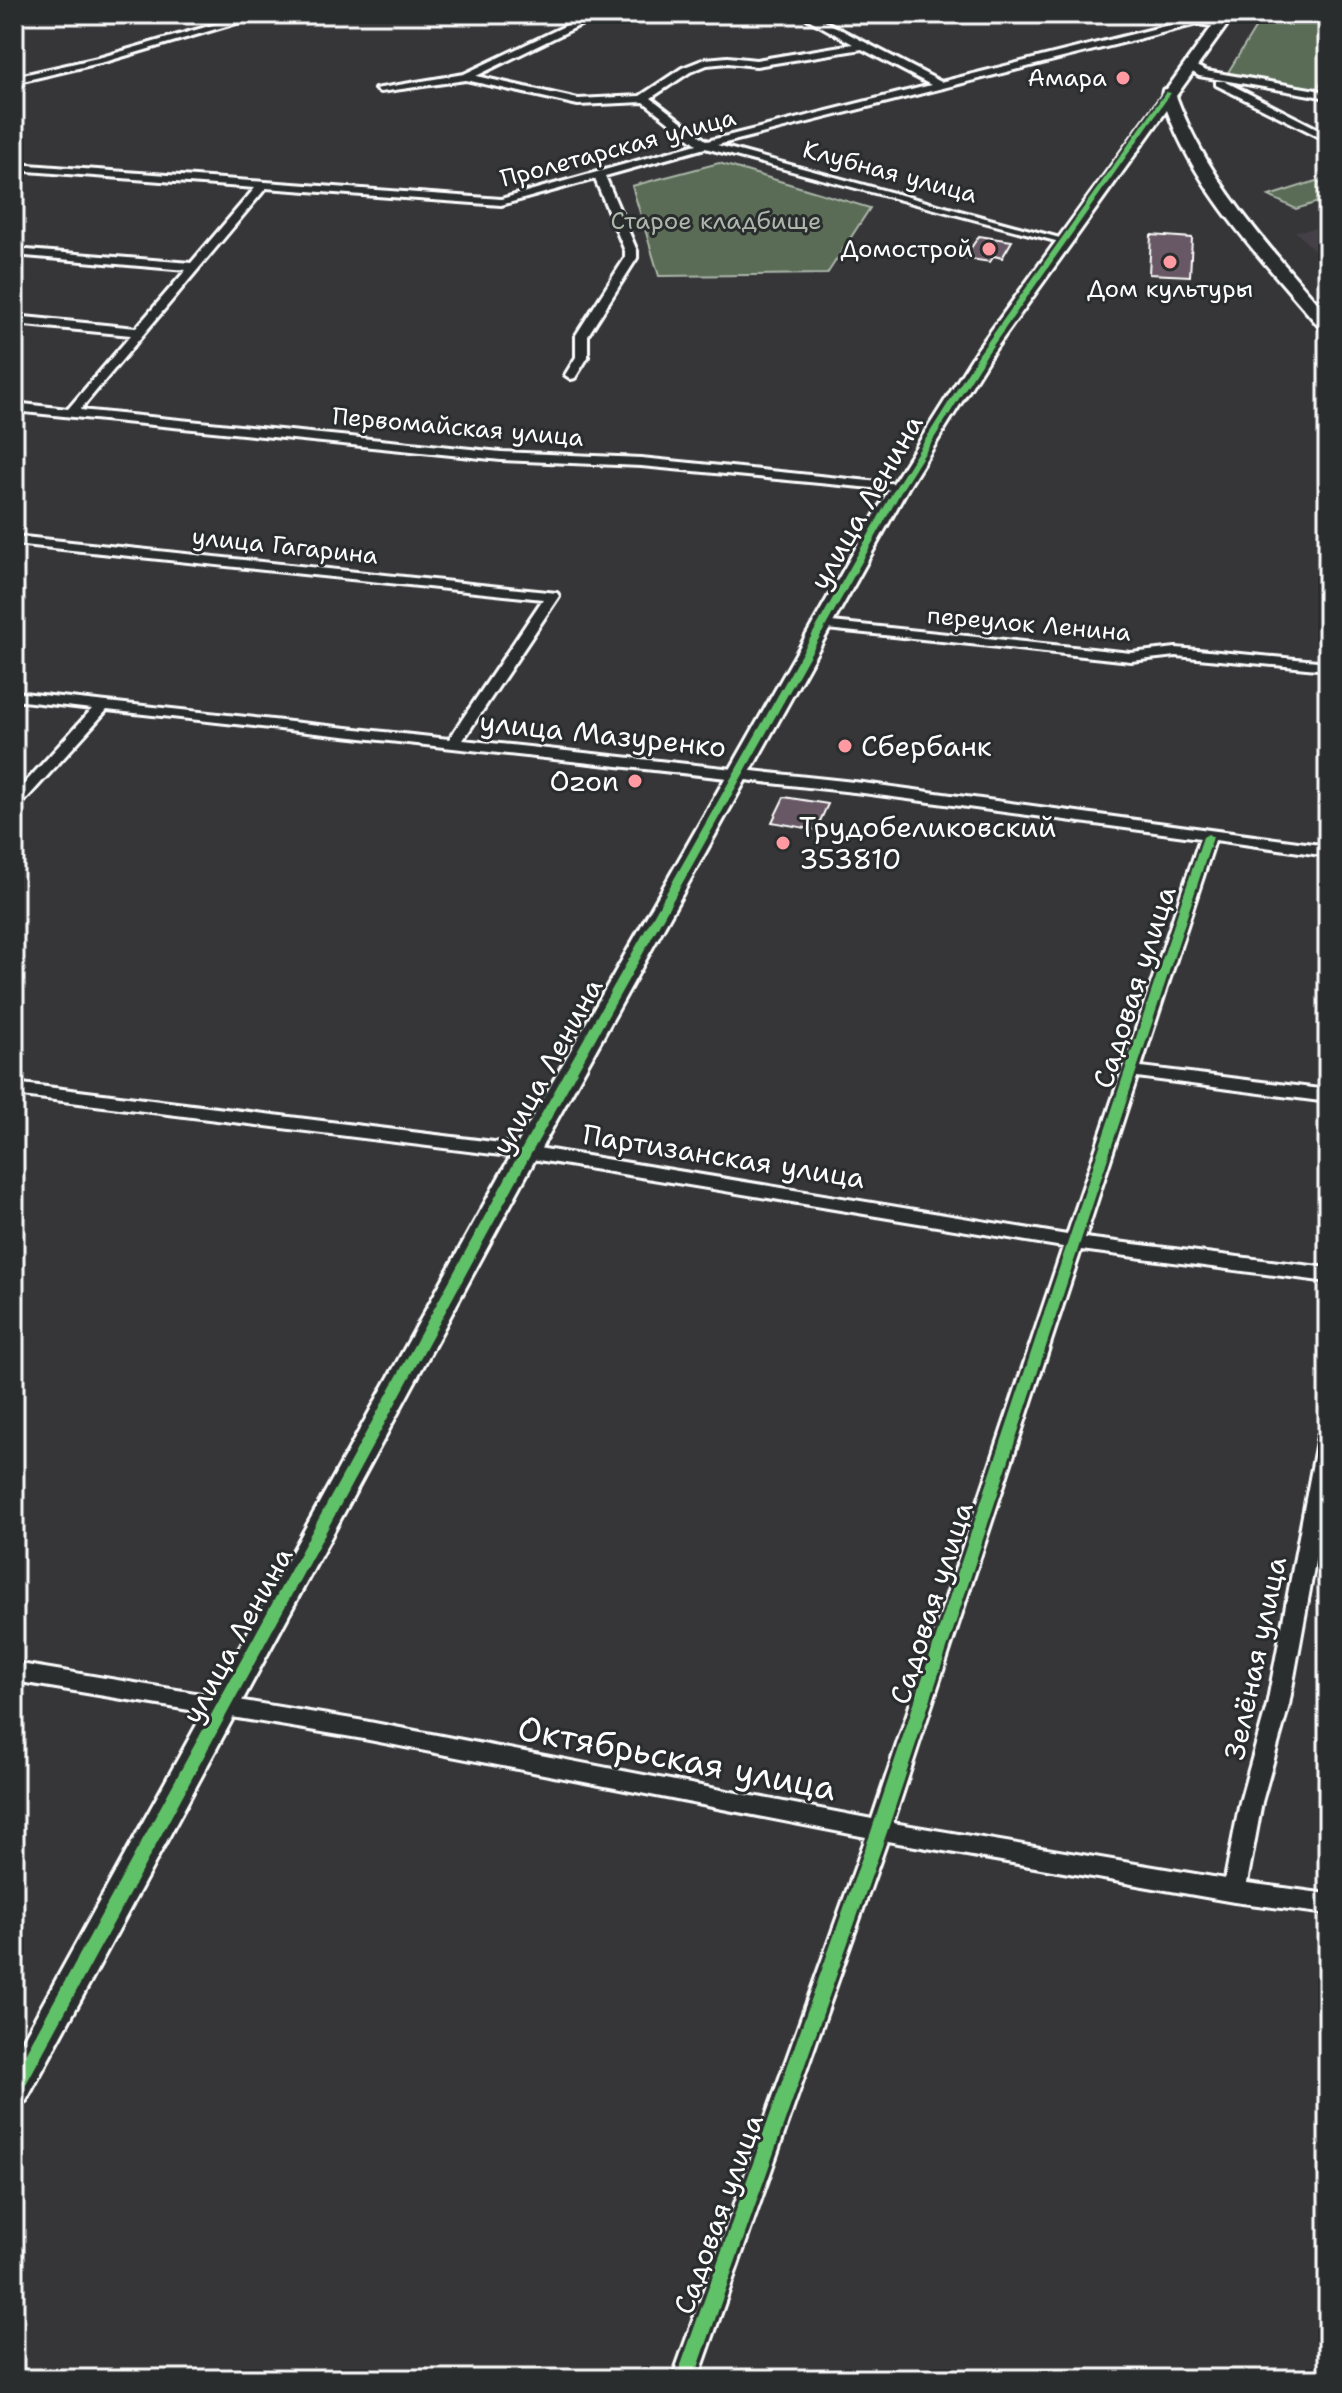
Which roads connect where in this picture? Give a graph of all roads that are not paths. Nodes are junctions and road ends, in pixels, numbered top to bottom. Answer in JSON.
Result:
{"nodes":[{"id":1,"x":262,"y":14,"type":"edge"},
{"id":2,"x":598,"y":14,"type":"edge"},
{"id":3,"x":804,"y":14,"type":"edge"},
{"id":4,"x":1192,"y":17,"type":"edge"},
{"id":5,"x":1224,"y":19,"type":"edge"},
{"id":6,"x":860,"y":46,"type":"junction"},
{"id":7,"x":1197,"y":70,"type":"junction"},
{"id":8,"x":466,"y":77,"type":"junction"},
{"id":9,"x":1328,"y":79,"type":"edge"},
{"id":10,"x":14,"y":80,"type":"edge"},
{"id":11,"x":940,"y":86,"type":"junction"},
{"id":12,"x":380,"y":89,"type":"dead end"},
{"id":13,"x":1168,"y":93,"type":"junction"},
{"id":14,"x":1324,"y":94,"type":"edge"},
{"id":15,"x":646,"y":99,"type":"junction"},
{"id":16,"x":1156,"y":110,"type":"junction"},
{"id":17,"x":1173,"y":114,"type":"junction"},
{"id":18,"x":1328,"y":138,"type":"edge"},
{"id":19,"x":705,"y":145,"type":"junction"},
{"id":20,"x":14,"y":167,"type":"edge"},
{"id":21,"x":599,"y":175,"type":"junction"},
{"id":22,"x":265,"y":183,"type":"junction"},
{"id":23,"x":1063,"y":242,"type":"junction"},
{"id":24,"x":14,"y":252,"type":"edge"},
{"id":25,"x":193,"y":267,"type":"junction"},
{"id":26,"x":14,"y":320,"type":"edge"},
{"id":27,"x":1328,"y":326,"type":"edge"},
{"id":28,"x":137,"y":332,"type":"junction"},
{"id":29,"x":571,"y":375,"type":"dead end"},
{"id":30,"x":14,"y":407,"type":"edge"},
{"id":31,"x":72,"y":412,"type":"junction"},
{"id":32,"x":899,"y":488,"type":"junction"},
{"id":33,"x":14,"y":540,"type":"edge"},
{"id":34,"x":822,"y":625,"type":"junction"},
{"id":35,"x":1328,"y":666,"type":"edge"},
{"id":36,"x":14,"y":696,"type":"edge"},
{"id":37,"x":103,"y":706,"type":"junction"},
{"id":38,"x":454,"y":743,"type":"junction"},
{"id":39,"x":740,"y":775,"type":"junction"},
{"id":40,"x":14,"y":804,"type":"edge"},
{"id":41,"x":1208,"y":837,"type":"junction"},
{"id":42,"x":1328,"y":851,"type":"edge"},
{"id":43,"x":1131,"y":1071,"type":"junction"},
{"id":44,"x":14,"y":1089,"type":"edge"},
{"id":45,"x":1328,"y":1096,"type":"edge"},
{"id":46,"x":526,"y":1152,"type":"junction"},
{"id":47,"x":1076,"y":1243,"type":"junction"},
{"id":48,"x":1328,"y":1275,"type":"edge"},
{"id":49,"x":1328,"y":1436,"type":"edge"},
{"id":50,"x":14,"y":1672,"type":"edge"},
{"id":51,"x":226,"y":1705,"type":"junction"},
{"id":52,"x":879,"y":1832,"type":"junction"},
{"id":53,"x":1234,"y":1892,"type":"junction"},
{"id":54,"x":1328,"y":1904,"type":"edge"},
{"id":55,"x":14,"y":2090,"type":"edge"},
{"id":56,"x":685,"y":2379,"type":"edge"}],
"edges":[{"from":1,"to":10,"type":"street"},
{"from":2,"to":8,"type":"street"},
{"from":3,"to":6,"type":"street"},
{"from":4,"to":5,"type":"street","name":"Пролетарская улица"},
{"from":4,"to":11,"type":"street","name":"Пролетарская улица"},
{"from":5,"to":7,"type":"street","name":"улица Ленина"},
{"from":6,"to":11,"type":"street"},
{"from":6,"to":15,"type":"street"},
{"from":7,"to":13,"type":"street","name":"улица Ленина"},
{"from":7,"to":14,"type":"street"},
{"from":7,"to":18,"type":"street"},
{"from":8,"to":12,"type":"street"},
{"from":8,"to":15,"type":"street"},
{"from":9,"to":14,"type":"street"},
{"from":11,"to":19,"type":"street","name":"Пролетарская улица"},
{"from":13,"to":16,"type":"street","name":"улица Ленина"},
{"from":13,"to":17,"type":"street"},
{"from":15,"to":19,"type":"street"},
{"from":16,"to":17,"type":"street"},
{"from":16,"to":23,"type":"street","name":"улица Ленина"},
{"from":17,"to":27,"type":"street"},
{"from":19,"to":21,"type":"street","name":"Пролетарская улица"},
{"from":19,"to":23,"type":"street","name":"Клубная улица"},
{"from":20,"to":22,"type":"street","name":"Пролетарская улица"},
{"from":21,"to":22,"type":"street","name":"Пролетарская улица"},
{"from":21,"to":29,"type":"street"},
{"from":22,"to":25,"type":"street"},
{"from":23,"to":32,"type":"street","name":"улица Ленина"},
{"from":24,"to":25,"type":"street"},
{"from":25,"to":28,"type":"street"},
{"from":26,"to":28,"type":"street"},
{"from":28,"to":31,"type":"street"},
{"from":30,"to":31,"type":"street","name":"Первомайская улица"},
{"from":31,"to":32,"type":"street","name":"Первомайская улица"},
{"from":32,"to":34,"type":"street","name":"улица Ленина"},
{"from":33,"to":38,"type":"street","name":"улица Гагарина"},
{"from":34,"to":35,"type":"street","name":"переулок Ленина"},
{"from":34,"to":39,"type":"street","name":"улица Ленина"},
{"from":36,"to":37,"type":"street","name":"улица Мазуренко"},
{"from":37,"to":38,"type":"street","name":"улица Мазуренко"},
{"from":37,"to":40,"type":"street"},
{"from":38,"to":39,"type":"street","name":"улица Мазуренко"},
{"from":39,"to":41,"type":"street","name":"улица Мазуренко"},
{"from":39,"to":46,"type":"street","name":"улица Ленина"},
{"from":41,"to":42,"type":"street","name":"улица Мазуренко"},
{"from":41,"to":43,"type":"street","name":"Садовая улица"},
{"from":43,"to":45,"type":"street"},
{"from":43,"to":47,"type":"street","name":"Садовая улица"},
{"from":44,"to":46,"type":"street","name":"Партизанская улица"},
{"from":46,"to":47,"type":"street","name":"Партизанская улица"},
{"from":46,"to":51,"type":"street","name":"улица Ленина"},
{"from":47,"to":48,"type":"street","name":"Партизанская улица"},
{"from":47,"to":52,"type":"street","name":"Садовая улица"},
{"from":49,"to":53,"type":"street","name":"Зелёная улица"},
{"from":50,"to":51,"type":"street","name":"Октябрьская улица"},
{"from":51,"to":52,"type":"street","name":"Октябрьская улица"},
{"from":51,"to":55,"type":"street","name":"улица Ленина"},
{"from":52,"to":53,"type":"street","name":"Октябрьская улица"},
{"from":52,"to":56,"type":"street","name":"Садовая улица"},
{"from":53,"to":54,"type":"street","name":"Октябрьская улица"}]}
